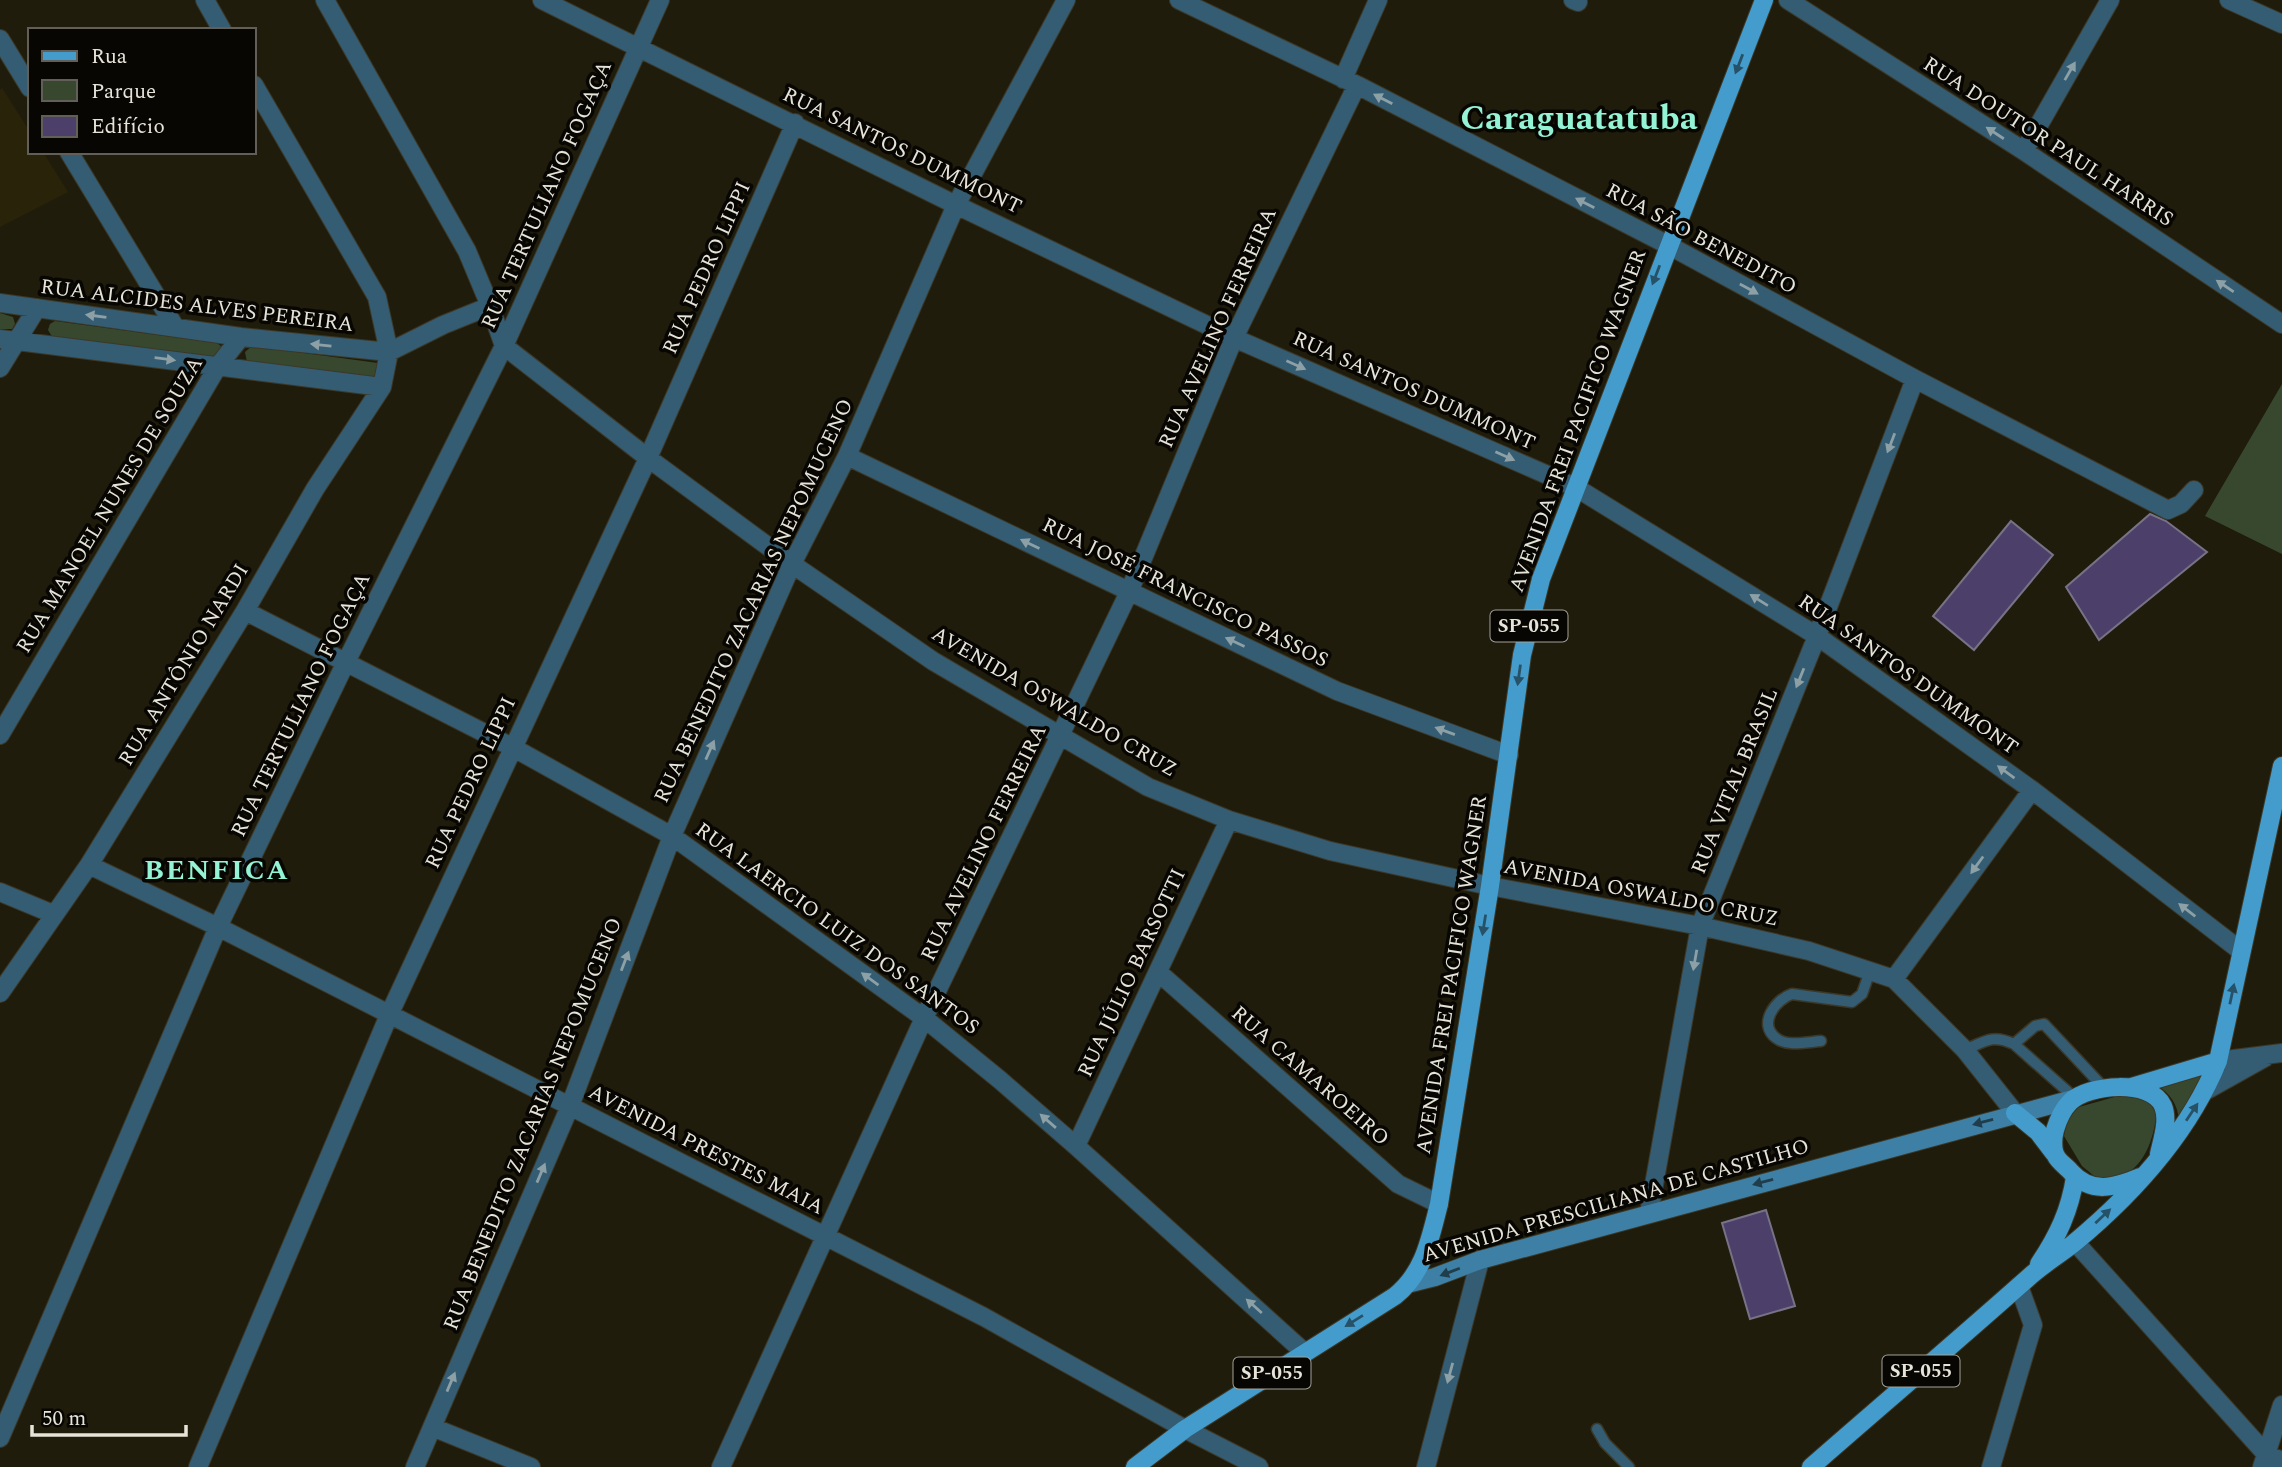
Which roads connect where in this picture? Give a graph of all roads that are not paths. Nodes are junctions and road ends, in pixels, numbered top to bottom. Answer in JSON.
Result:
{"nodes":[{"id":1,"x":205,"y":0,"type":"edge"},
{"id":2,"x":325,"y":0,"type":"edge"},
{"id":3,"x":541,"y":0,"type":"edge"},
{"id":4,"x":660,"y":0,"type":"edge"},
{"id":5,"x":1066,"y":0,"type":"edge"},
{"id":6,"x":1179,"y":0,"type":"edge"},
{"id":7,"x":1378,"y":0,"type":"edge"},
{"id":8,"x":1764,"y":0,"type":"edge"},
{"id":9,"x":1788,"y":0,"type":"edge"},
{"id":10,"x":2110,"y":0,"type":"edge"},
{"id":11,"x":2229,"y":0,"type":"edge"},
{"id":12,"x":2282,"y":24,"type":"edge"},
{"id":13,"x":221,"y":28,"type":"edge"},
{"id":14,"x":0,"y":38,"type":"edge"},
{"id":15,"x":638,"y":47,"type":"junction"},
{"id":16,"x":1350,"y":82,"type":"junction"},
{"id":17,"x":28,"y":85,"type":"edge"},
{"id":18,"x":256,"y":88,"type":"edge"},
{"id":19,"x":795,"y":123,"type":"junction"},
{"id":20,"x":2024,"y":151,"type":"junction"},
{"id":21,"x":70,"y":154,"type":"edge"},
{"id":22,"x":956,"y":205,"type":"junction"},
{"id":23,"x":1668,"y":245,"type":"junction"},
{"id":24,"x":0,"y":303,"type":"edge"},
{"id":25,"x":490,"y":306,"type":"junction"},
{"id":26,"x":37,"y":308,"type":"junction"},
{"id":27,"x":2282,"y":324,"type":"edge"},
{"id":28,"x":176,"y":327,"type":"junction"},
{"id":29,"x":241,"y":337,"type":"junction"},
{"id":30,"x":1234,"y":338,"type":"junction"},
{"id":31,"x":9,"y":340,"type":"edge"},
{"id":32,"x":505,"y":346,"type":"junction"},
{"id":33,"x":389,"y":352,"type":"junction"},
{"id":34,"x":218,"y":366,"type":"junction"},
{"id":35,"x":0,"y":368,"type":"edge"},
{"id":36,"x":1915,"y":379,"type":"junction"},
{"id":37,"x":382,"y":387,"type":"junction"},
{"id":38,"x":847,"y":456,"type":"junction"},
{"id":39,"x":648,"y":458,"type":"junction"},
{"id":40,"x":1575,"y":487,"type":"junction"},
{"id":41,"x":2194,"y":491,"type":"dead end"},
{"id":42,"x":792,"y":564,"type":"junction"},
{"id":43,"x":1129,"y":592,"type":"junction"},
{"id":44,"x":245,"y":611,"type":"junction"},
{"id":45,"x":1817,"y":636,"type":"junction"},
{"id":46,"x":346,"y":662,"type":"junction"},
{"id":47,"x":0,"y":735,"type":"edge"},
{"id":48,"x":1061,"y":736,"type":"junction"},
{"id":49,"x":512,"y":747,"type":"junction"},
{"id":50,"x":1508,"y":755,"type":"junction"},
{"id":51,"x":2282,"y":766,"type":"edge"},
{"id":52,"x":2032,"y":790,"type":"junction"},
{"id":53,"x":2279,"y":792,"type":"edge"},
{"id":54,"x":1229,"y":820,"type":"junction"},
{"id":55,"x":672,"y":836,"type":"junction"},
{"id":56,"x":89,"y":865,"type":"junction"},
{"id":57,"x":1490,"y":886,"type":"junction"},
{"id":58,"x":0,"y":892,"type":"edge"},
{"id":59,"x":53,"y":914,"type":"junction"},
{"id":60,"x":1700,"y":926,"type":"junction"},
{"id":61,"x":218,"y":927,"type":"junction"},
{"id":62,"x":2241,"y":951,"type":"junction"},
{"id":63,"x":1870,"y":971,"type":"junction"},
{"id":64,"x":1158,"y":972,"type":"junction"},
{"id":65,"x":1894,"y":979,"type":"junction"},
{"id":66,"x":0,"y":993,"type":"edge"},
{"id":67,"x":389,"y":1015,"type":"junction"},
{"id":68,"x":924,"y":1018,"type":"junction"},
{"id":69,"x":1821,"y":1041,"type":"dead end"},
{"id":70,"x":2014,"y":1044,"type":"junction"},
{"id":71,"x":1965,"y":1050,"type":"junction"},
{"id":72,"x":2274,"y":1055,"type":"edge"},
{"id":73,"x":2218,"y":1061,"type":"junction"},
{"id":74,"x":2131,"y":1087,"type":"junction"},
{"id":75,"x":2105,"y":1089,"type":"junction"},
{"id":76,"x":2207,"y":1090,"type":"junction"},
{"id":77,"x":2074,"y":1099,"type":"junction"},
{"id":78,"x":569,"y":1106,"type":"junction"},
{"id":79,"x":2015,"y":1114,"type":"junction"},
{"id":80,"x":1076,"y":1146,"type":"junction"},
{"id":81,"x":2056,"y":1156,"type":"junction"},
{"id":82,"x":2158,"y":1159,"type":"junction"},
{"id":83,"x":2143,"y":1176,"type":"junction"},
{"id":84,"x":2075,"y":1177,"type":"junction"},
{"id":85,"x":1438,"y":1204,"type":"junction"},
{"id":86,"x":1649,"y":1213,"type":"junction"},
{"id":87,"x":825,"y":1236,"type":"junction"},
{"id":88,"x":2075,"y":1242,"type":"junction"},
{"id":89,"x":1480,"y":1260,"type":"junction"},
{"id":90,"x":2025,"y":1281,"type":"junction"},
{"id":91,"x":1411,"y":1283,"type":"junction"},
{"id":92,"x":1304,"y":1352,"type":"junction"},
{"id":93,"x":2282,"y":1405,"type":"edge"},
{"id":94,"x":432,"y":1427,"type":"junction"},
{"id":95,"x":1597,"y":1429,"type":"dead end"},
{"id":96,"x":1185,"y":1430,"type":"junction"},
{"id":97,"x":0,"y":1438,"type":"edge"},
{"id":98,"x":1152,"y":1460,"type":"edge"},
{"id":99,"x":2270,"y":1461,"type":"edge"},
{"id":100,"x":198,"y":1467,"type":"edge"},
{"id":101,"x":415,"y":1467,"type":"edge"},
{"id":102,"x":531,"y":1467,"type":"edge"},
{"id":103,"x":721,"y":1467,"type":"edge"},
{"id":104,"x":1135,"y":1467,"type":"edge"},
{"id":105,"x":1259,"y":1467,"type":"edge"},
{"id":106,"x":1426,"y":1467,"type":"edge"},
{"id":107,"x":1629,"y":1467,"type":"edge"},
{"id":108,"x":1811,"y":1467,"type":"edge"},
{"id":109,"x":1991,"y":1467,"type":"edge"}],
"edges":[{"from":1,"to":13,"type":"street"},
{"from":2,"to":25,"type":"street"},
{"from":3,"to":15,"type":"street","name":"RUA SANTOS DUMMONT"},
{"from":4,"to":15,"type":"street","name":"RUA TERTULIANO FOGAÇA"},
{"from":5,"to":22,"type":"street","name":"RUA BENEDITO ZACARIAS NEPOMUCENO"},
{"from":6,"to":16,"type":"street","name":"RUA SÃO BENEDITO"},
{"from":7,"to":16,"type":"street","name":"RUA AVELINO FERREIRA"},
{"from":8,"to":23,"type":"main road","name":"AVENIDA FREI PACIFICO WAGNER","number":"SP-055","one_way":true},
{"from":20,"to":9,"type":"street","name":"RUA DOUTOR PAUL HARRIS","one_way":true},
{"from":20,"to":10,"type":"street","one_way":true},
{"from":11,"to":12,"type":"street"},
{"from":14,"to":17,"type":"street"},
{"from":15,"to":19,"type":"street","name":"RUA SANTOS DUMMONT"},
{"from":15,"to":32,"type":"street","name":"RUA TERTULIANO FOGAÇA"},
{"from":23,"to":16,"type":"street","name":"RUA SÃO BENEDITO","one_way":true},
{"from":16,"to":30,"type":"street","name":"RUA AVELINO FERREIRA"},
{"from":18,"to":33,"type":"street"},
{"from":19,"to":22,"type":"street","name":"RUA SANTOS DUMMONT"},
{"from":19,"to":39,"type":"street","name":"RUA PEDRO LIPPI"},
{"from":27,"to":20,"type":"street","name":"RUA DOUTOR PAUL HARRIS","one_way":true},
{"from":21,"to":28,"type":"street"},
{"from":22,"to":30,"type":"street","name":"RUA SANTOS DUMMONT"},
{"from":22,"to":38,"type":"street","name":"RUA BENEDITO ZACARIAS NEPOMUCENO"},
{"from":23,"to":36,"type":"street","name":"RUA SÃO BENEDITO","one_way":true},
{"from":23,"to":40,"type":"main road","name":"AVENIDA FREI PACIFICO WAGNER","number":"SP-055","one_way":true},
{"from":24,"to":26,"type":"street","name":"RUA ALCIDES ALVES PEREIRA"},
{"from":25,"to":32,"type":"street"},
{"from":25,"to":33,"type":"street"},
{"from":28,"to":26,"type":"street","name":"RUA ALCIDES ALVES PEREIRA","one_way":true},
{"from":26,"to":31,"type":"street"},
{"from":28,"to":29,"type":"street","name":"RUA ALCIDES ALVES PEREIRA"},
{"from":33,"to":29,"type":"street","name":"RUA ALCIDES ALVES PEREIRA","one_way":true},
{"from":29,"to":34,"type":"street","name":"RUA MANOEL NUNES DE SOUZA"},
{"from":30,"to":40,"type":"street","name":"RUA SANTOS DUMMONT","one_way":true},
{"from":30,"to":43,"type":"street","name":"RUA AVELINO FERREIRA"},
{"from":31,"to":34,"type":"street","one_way":true},
{"from":31,"to":35,"type":"street"},
{"from":32,"to":39,"type":"street","name":"AVENIDA OSWALDO CRUZ"},
{"from":32,"to":46,"type":"street","name":"RUA TERTULIANO FOGAÇA"},
{"from":33,"to":37,"type":"street","name":"RUA ANTÔNIO NARDI"},
{"from":34,"to":37,"type":"street"},
{"from":34,"to":47,"type":"street","name":"RUA MANOEL NUNES DE SOUZA"},
{"from":36,"to":41,"type":"street","name":"RUA SÃO BENEDITO"},
{"from":36,"to":45,"type":"street","name":"RUA VITAL BRASIL","one_way":true},
{"from":37,"to":44,"type":"street","name":"RUA ANTÔNIO NARDI"},
{"from":38,"to":42,"type":"street","name":"RUA BENEDITO ZACARIAS NEPOMUCENO"},
{"from":43,"to":38,"type":"street","name":"RUA JOSÉ FRANCISCO PASSOS","one_way":true},
{"from":39,"to":42,"type":"street","name":"AVENIDA OSWALDO CRUZ"},
{"from":39,"to":49,"type":"street","name":"RUA PEDRO LIPPI"},
{"from":45,"to":40,"type":"street","name":"RUA SANTOS DUMMONT","one_way":true},
{"from":40,"to":50,"type":"main road","name":"AVENIDA FREI PACIFICO WAGNER","number":"SP-055","one_way":true},
{"from":42,"to":48,"type":"street","name":"AVENIDA OSWALDO CRUZ"},
{"from":55,"to":42,"type":"street","name":"RUA BENEDITO ZACARIAS NEPOMUCENO","one_way":true},
{"from":43,"to":48,"type":"street","name":"RUA AVELINO FERREIRA"},
{"from":50,"to":43,"type":"street","name":"RUA JOSÉ FRANCISCO PASSOS","one_way":true},
{"from":44,"to":46,"type":"street","name":"RUA LAERCIO LUIZ DOS SANTOS"},
{"from":44,"to":56,"type":"street","name":"RUA ANTÔNIO NARDI"},
{"from":52,"to":45,"type":"street","name":"RUA SANTOS DUMMONT","one_way":true},
{"from":45,"to":60,"type":"street","name":"RUA VITAL BRASIL","one_way":true},
{"from":46,"to":49,"type":"street","name":"RUA LAERCIO LUIZ DOS SANTOS"},
{"from":46,"to":61,"type":"street","name":"RUA TERTULIANO FOGAÇA"},
{"from":48,"to":54,"type":"street","name":"AVENIDA OSWALDO CRUZ"},
{"from":48,"to":68,"type":"street","name":"RUA AVELINO FERREIRA"},
{"from":49,"to":55,"type":"street","name":"RUA LAERCIO LUIZ DOS SANTOS"},
{"from":49,"to":67,"type":"street","name":"RUA PEDRO LIPPI"},
{"from":50,"to":57,"type":"main road","name":"AVENIDA FREI PACIFICO WAGNER","number":"SP-055"},
{"from":51,"to":53,"type":"main road","number":"SP-055"},
{"from":62,"to":52,"type":"street","name":"RUA SANTOS DUMMONT","one_way":true},
{"from":52,"to":65,"type":"street","one_way":true},
{"from":53,"to":62,"type":"main road","number":"SP-055"},
{"from":54,"to":57,"type":"street","name":"AVENIDA OSWALDO CRUZ"},
{"from":54,"to":64,"type":"street","name":"RUA JÚLIO BARSOTTI"},
{"from":68,"to":55,"type":"street","name":"RUA LAERCIO LUIZ DOS SANTOS","one_way":true},
{"from":78,"to":55,"type":"street","name":"RUA BENEDITO ZACARIAS NEPOMUCENO","one_way":true},
{"from":56,"to":59,"type":"street","name":"RUA ANTÔNIO NARDI"},
{"from":56,"to":61,"type":"street","name":"AVENIDA PRESTES MAIA"},
{"from":57,"to":60,"type":"street","name":"AVENIDA OSWALDO CRUZ"},
{"from":57,"to":85,"type":"main road","name":"AVENIDA FREI PACIFICO WAGNER","number":"SP-055","one_way":true},
{"from":58,"to":59,"type":"street"},
{"from":59,"to":66,"type":"street","name":"RUA ANTÔNIO NARDI"},
{"from":60,"to":63,"type":"street","name":"AVENIDA OSWALDO CRUZ"},
{"from":60,"to":86,"type":"street","name":"RUA VITAL BRASIL","one_way":true},
{"from":61,"to":67,"type":"street","name":"AVENIDA PRESTES MAIA"},
{"from":61,"to":97,"type":"street","name":"RUA TERTULIANO FOGAÇA"},
{"from":73,"to":62,"type":"main road","number":"SP-055","one_way":true},
{"from":63,"to":65,"type":"street","name":"AVENIDA OSWALDO CRUZ"},
{"from":63,"to":69,"type":"lane"},
{"from":64,"to":80,"type":"street","name":"RUA JÚLIO BARSOTTI"},
{"from":64,"to":85,"type":"street","name":"RUA CAMAROEIRO"},
{"from":65,"to":71,"type":"street","name":"AVENIDA OSWALDO CRUZ"},
{"from":67,"to":78,"type":"street","name":"AVENIDA PRESTES MAIA"},
{"from":67,"to":100,"type":"street","name":"RUA PEDRO LIPPI"},
{"from":80,"to":68,"type":"street","name":"RUA LAERCIO LUIZ DOS SANTOS","one_way":true},
{"from":68,"to":87,"type":"street","name":"RUA AVELINO FERREIRA"},
{"from":70,"to":71,"type":"lane"},
{"from":70,"to":75,"type":"lane"},
{"from":70,"to":77,"type":"lane"},
{"from":71,"to":79,"type":"street","name":"AVENIDA OSWALDO CRUZ"},
{"from":72,"to":73,"type":"street"},
{"from":72,"to":76,"type":"street"},
{"from":73,"to":74,"type":"main road"},
{"from":73,"to":76,"type":"main road","number":"SP-055"},
{"from":74,"to":75,"type":"main road"},
{"from":74,"to":82,"type":"main road"},
{"from":75,"to":77,"type":"main road"},
{"from":82,"to":76,"type":"main road","number":"SP-055","one_way":true},
{"from":77,"to":79,"type":"street","name":"AVENIDA PRESCILIANA DE CASTILHO"},
{"from":77,"to":81,"type":"main road"},
{"from":78,"to":87,"type":"street","name":"AVENIDA PRESTES MAIA"},
{"from":94,"to":78,"type":"street","name":"RUA BENEDITO ZACARIAS NEPOMUCENO","one_way":true},
{"from":79,"to":81,"type":"main road"},
{"from":79,"to":86,"type":"street","name":"AVENIDA PRESCILIANA DE CASTILHO","one_way":true},
{"from":92,"to":80,"type":"street","name":"RUA LAERCIO LUIZ DOS SANTOS","one_way":true},
{"from":81,"to":84,"type":"main road"},
{"from":82,"to":83,"type":"main road","number":"SP-055"},
{"from":83,"to":84,"type":"main road"},
{"from":88,"to":83,"type":"main road","number":"SP-055","one_way":true},
{"from":84,"to":90,"type":"main road","number":"SP-055"},
{"from":85,"to":91,"type":"main road","name":"AVENIDA FREI PACIFICO WAGNER","number":"SP-055"},
{"from":86,"to":89,"type":"street","name":"AVENIDA PRESCILIANA DE CASTILHO"},
{"from":87,"to":96,"type":"street","name":"AVENIDA PRESTES MAIA"},
{"from":87,"to":103,"type":"street","name":"RUA AVELINO FERREIRA"},
{"from":88,"to":90,"type":"main road","number":"SP-055"},
{"from":88,"to":99,"type":"street"},
{"from":89,"to":91,"type":"street","name":"AVENIDA PRESCILIANA DE CASTILHO","one_way":true},
{"from":89,"to":106,"type":"street","one_way":true},
{"from":90,"to":108,"type":"main road","number":"SP-055"},
{"from":90,"to":109,"type":"street"},
{"from":91,"to":92,"type":"main road","name":"AVENIDA PRESCILIANA DE CASTILHO","number":"SP-055","one_way":true},
{"from":92,"to":96,"type":"main road","name":"AVENIDA PRESCILIANA DE CASTILHO","number":"SP-055"},
{"from":93,"to":99,"type":"street"},
{"from":94,"to":101,"type":"street","name":"RUA BENEDITO ZACARIAS NEPOMUCENO"},
{"from":94,"to":102,"type":"street"},
{"from":95,"to":107,"type":"lane"},
{"from":96,"to":98,"type":"main road","name":"AVENIDA PRESCILIANA DE CASTILHO","number":"SP-055"},
{"from":96,"to":105,"type":"street","name":"AVENIDA PRESTES MAIA"},
{"from":98,"to":104,"type":"main road","name":"AVENIDA PRESCILIANA DE CASTILHO","number":"SP-055"}]}
